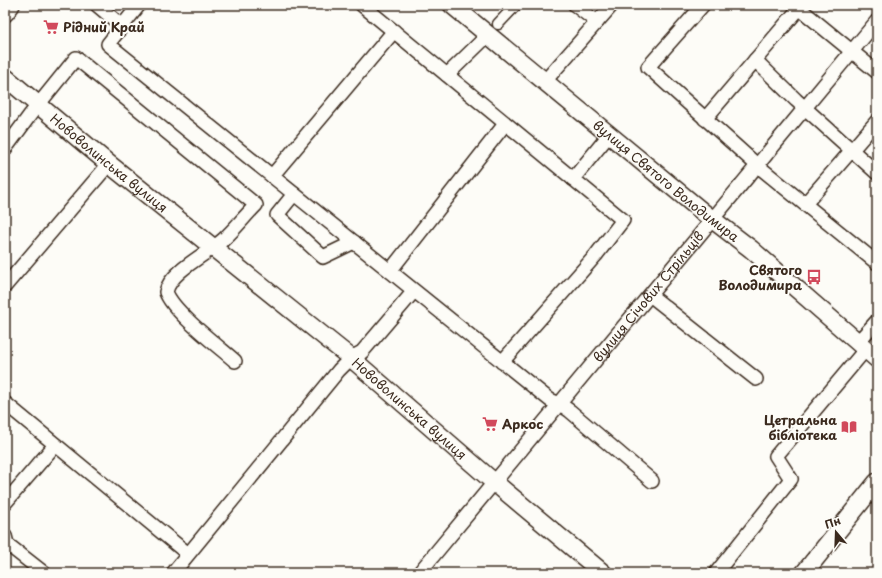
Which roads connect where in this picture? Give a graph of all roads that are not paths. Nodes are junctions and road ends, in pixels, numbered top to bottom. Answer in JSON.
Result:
{"nodes":[{"id":1,"x":11,"y":5,"type":"edge"},
{"id":2,"x":97,"y":5,"type":"edge"},
{"id":3,"x":140,"y":5,"type":"edge"},
{"id":4,"x":362,"y":5,"type":"edge"},
{"id":5,"x":452,"y":5,"type":"edge"},
{"id":6,"x":516,"y":5,"type":"edge"},
{"id":7,"x":575,"y":5,"type":"edge"},
{"id":8,"x":612,"y":5,"type":"edge"},
{"id":9,"x":703,"y":5,"type":"edge"},
{"id":10,"x":801,"y":6,"type":"edge"},
{"id":11,"x":5,"y":13,"type":"edge"},
{"id":12,"x":877,"y":21,"type":"edge"},
{"id":13,"x":598,"y":22,"type":"junction"},
{"id":14,"x":122,"y":26,"type":"junction"},
{"id":15,"x":493,"y":30,"type":"junction"},
{"id":16,"x":394,"y":31,"type":"junction"},
{"id":17,"x":852,"y":50,"type":"junction"},
{"id":18,"x":755,"y":60,"type":"junction"},
{"id":19,"x":877,"y":72,"type":"edge"},
{"id":20,"x":447,"y":75,"type":"junction"},
{"id":21,"x":5,"y":77,"type":"edge"},
{"id":22,"x":545,"y":81,"type":"junction"},
{"id":23,"x":38,"y":105,"type":"junction"},
{"id":24,"x":805,"y":108,"type":"junction"},
{"id":25,"x":705,"y":119,"type":"junction"},
{"id":26,"x":877,"y":121,"type":"edge"},
{"id":27,"x":505,"y":124,"type":"junction"},
{"id":28,"x":609,"y":135,"type":"junction"},
{"id":29,"x":5,"y":149,"type":"edge"},
{"id":30,"x":852,"y":150,"type":"junction"},
{"id":31,"x":108,"y":164,"type":"junction"},
{"id":32,"x":758,"y":166,"type":"junction"},
{"id":33,"x":877,"y":173,"type":"edge"},
{"id":34,"x":272,"y":176,"type":"junction"},
{"id":35,"x":573,"y":179,"type":"junction"},
{"id":36,"x":294,"y":194,"type":"junction"},
{"id":37,"x":806,"y":204,"type":"junction"},
{"id":38,"x":713,"y":219,"type":"junction"},
{"id":39,"x":354,"y":242,"type":"junction"},
{"id":40,"x":214,"y":247,"type":"junction"},
{"id":41,"x":877,"y":263,"type":"edge"},
{"id":42,"x":390,"y":271,"type":"junction"},
{"id":43,"x":5,"y":286,"type":"edge"},
{"id":44,"x":414,"y":291,"type":"junction"},
{"id":45,"x":650,"y":295,"type":"junction"},
{"id":46,"x":877,"y":322,"type":"edge"},
{"id":47,"x":866,"y":351,"type":"edge"},
{"id":48,"x":351,"y":358,"type":"junction"},
{"id":49,"x":235,"y":361,"type":"dead end"},
{"id":50,"x":502,"y":362,"type":"junction"},
{"id":51,"x":756,"y":379,"type":"dead end"},
{"id":52,"x":5,"y":403,"type":"edge"},
{"id":53,"x":560,"y":404,"type":"junction"},
{"id":54,"x":55,"y":445,"type":"junction"},
{"id":55,"x":652,"y":481,"type":"dead end"},
{"id":56,"x":494,"y":482,"type":"junction"},
{"id":57,"x":877,"y":482,"type":"edge"},
{"id":58,"x":5,"y":503,"type":"edge"},
{"id":59,"x":5,"y":536,"type":"edge"},
{"id":60,"x":188,"y":554,"type":"junction"},
{"id":61,"x":44,"y":573,"type":"edge"},
{"id":62,"x":173,"y":573,"type":"edge"},
{"id":63,"x":419,"y":573,"type":"edge"},
{"id":64,"x":603,"y":573,"type":"edge"},
{"id":65,"x":716,"y":573,"type":"edge"},
{"id":66,"x":804,"y":573,"type":"edge"}],
"edges":[{"from":1,"to":11,"type":"street"},
{"from":2,"to":14,"type":"street"},
{"from":3,"to":14,"type":"street"},
{"from":4,"to":16,"type":"street"},
{"from":5,"to":15,"type":"street","name":"вулиця Святого Володимира"},
{"from":6,"to":15,"type":"street"},
{"from":7,"to":13,"type":"street"},
{"from":8,"to":13,"type":"street"},
{"from":9,"to":25,"type":"street"},
{"from":10,"to":17,"type":"street"},
{"from":10,"to":18,"type":"street"},
{"from":12,"to":17,"type":"street","name":"вулиця Січових Стрільців"},
{"from":13,"to":22,"type":"street"},
{"from":14,"to":34,"type":"street"},
{"from":15,"to":20,"type":"street"},
{"from":15,"to":22,"type":"street","name":"вулиця Святого Володимира"},
{"from":16,"to":20,"type":"street"},
{"from":16,"to":34,"type":"street"},
{"from":17,"to":19,"type":"street"},
{"from":17,"to":24,"type":"street","name":"вулиця Січових Стрільців"},
{"from":18,"to":24,"type":"street"},
{"from":18,"to":25,"type":"street"},
{"from":20,"to":27,"type":"street"},
{"from":21,"to":23,"type":"street","name":"Нововолинська вулиця"},
{"from":22,"to":28,"type":"street","name":"вулиця Святого Володимира"},
{"from":23,"to":29,"type":"street"},
{"from":23,"to":31,"type":"street","name":"Нововолинська вулиця"},
{"from":23,"to":40,"type":"street"},
{"from":24,"to":30,"type":"street"},
{"from":24,"to":32,"type":"street","name":"вулиця Січових Стрільців"},
{"from":25,"to":32,"type":"street"},
{"from":26,"to":30,"type":"street"},
{"from":27,"to":35,"type":"street"},
{"from":27,"to":42,"type":"street"},
{"from":28,"to":35,"type":"street"},
{"from":28,"to":38,"type":"street","name":"вулиця Святого Володимира"},
{"from":30,"to":33,"type":"street"},
{"from":30,"to":37,"type":"street"},
{"from":31,"to":40,"type":"street","name":"Нововолинська вулиця"},
{"from":31,"to":43,"type":"street"},
{"from":32,"to":37,"type":"street"},
{"from":32,"to":38,"type":"street","name":"вулиця Січових Стрільців"},
{"from":34,"to":36,"type":"street"},
{"from":35,"to":50,"type":"street"},
{"from":36,"to":39,"type":"street"},
{"from":36,"to":39,"type":"street"},
{"from":37,"to":41,"type":"street"},
{"from":38,"to":45,"type":"street","name":"вулиця Січових Стрільців"},
{"from":38,"to":47,"type":"street","name":"вулиця Святого Володимира"},
{"from":39,"to":42,"type":"street"},
{"from":40,"to":48,"type":"street","name":"Нововолинська вулиця"},
{"from":40,"to":49,"type":"street"},
{"from":42,"to":44,"type":"street"},
{"from":44,"to":48,"type":"street"},
{"from":44,"to":50,"type":"street"},
{"from":45,"to":51,"type":"street"},
{"from":45,"to":53,"type":"street","name":"вулиця Січових Стрільців"},
{"from":46,"to":47,"type":"street"},
{"from":47,"to":65,"type":"street"},
{"from":48,"to":56,"type":"street","name":"Нововолинська вулиця"},
{"from":48,"to":60,"type":"street"},
{"from":50,"to":53,"type":"street"},
{"from":52,"to":54,"type":"street"},
{"from":53,"to":55,"type":"street"},
{"from":53,"to":56,"type":"street","name":"вулиця Січових Стрільців"},
{"from":54,"to":58,"type":"street"},
{"from":54,"to":60,"type":"street"},
{"from":56,"to":63,"type":"street","name":"вулиця Січових Стрільців"},
{"from":56,"to":64,"type":"street","name":"Нововолинська вулиця"},
{"from":57,"to":66,"type":"street"},
{"from":59,"to":61,"type":"street"},
{"from":60,"to":62,"type":"street"}]}
